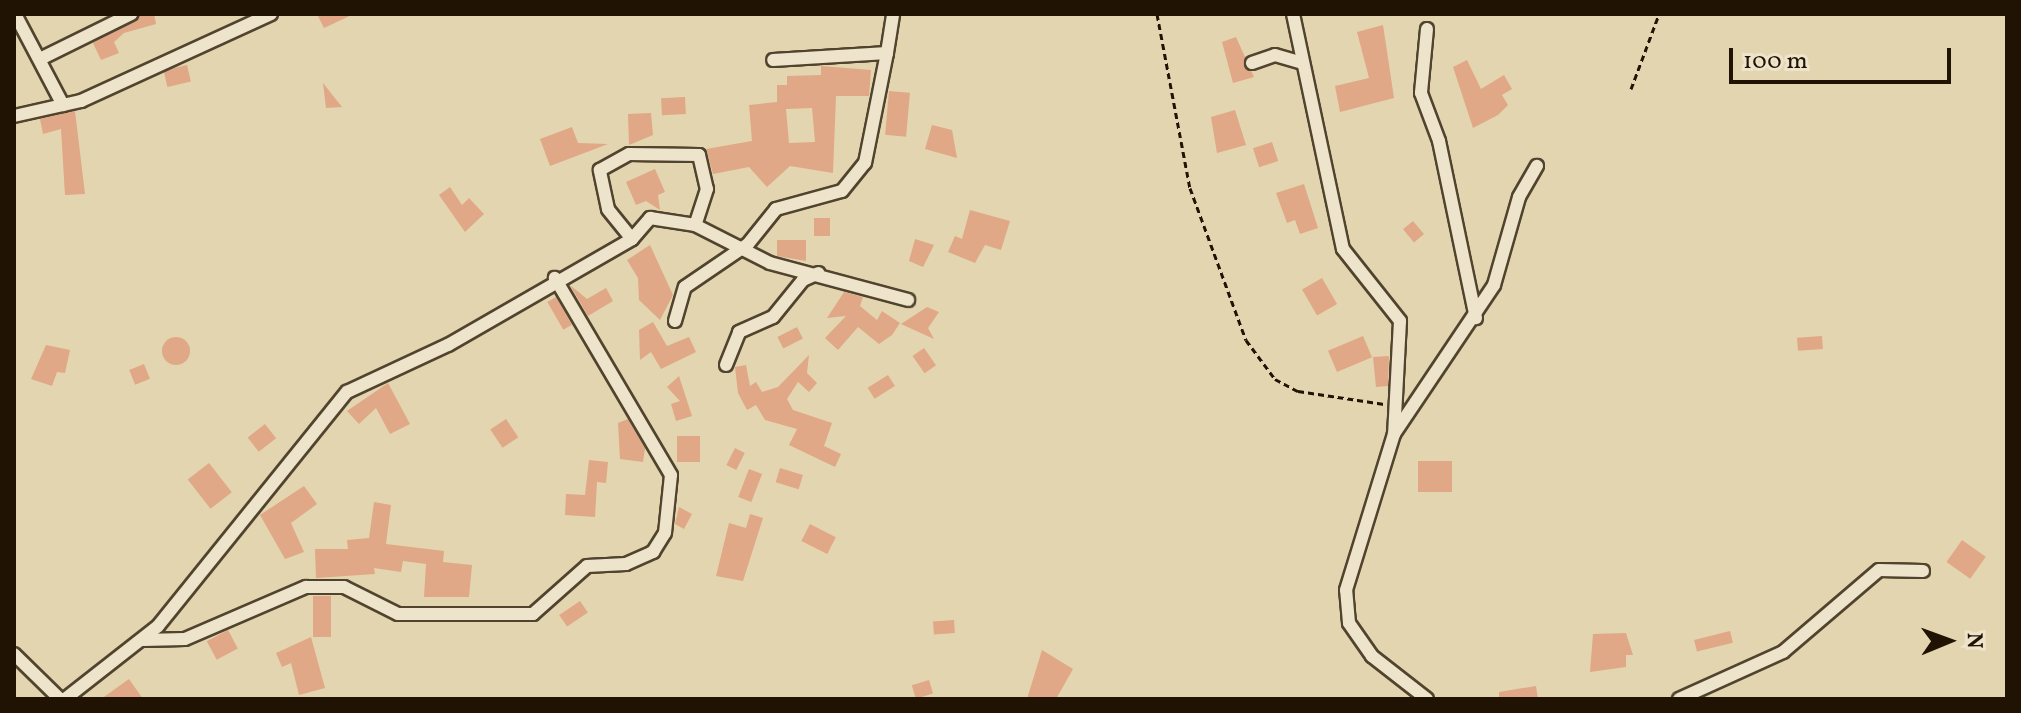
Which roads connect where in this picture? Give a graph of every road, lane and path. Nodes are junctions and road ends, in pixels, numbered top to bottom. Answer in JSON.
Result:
{"nodes":[{"id":1,"x":15,"y":14,"type":"edge"},
{"id":2,"x":131,"y":14,"type":"edge"},
{"id":3,"x":271,"y":14,"type":"edge"},
{"id":4,"x":893,"y":14,"type":"edge"},
{"id":5,"x":1157,"y":14,"type":"edge"},
{"id":6,"x":1293,"y":14,"type":"edge"},
{"id":7,"x":1659,"y":14,"type":"edge"},
{"id":8,"x":1427,"y":29,"type":"dead end"},
{"id":9,"x":887,"y":53,"type":"junction"},
{"id":10,"x":40,"y":59,"type":"junction"},
{"id":11,"x":773,"y":60,"type":"dead end"},
{"id":12,"x":1300,"y":62,"type":"junction"},
{"id":13,"x":1252,"y":63,"type":"dead end"},
{"id":14,"x":1631,"y":89,"type":"dead end"},
{"id":15,"x":63,"y":105,"type":"junction"},
{"id":16,"x":14,"y":116,"type":"edge"},
{"id":17,"x":1537,"y":166,"type":"dead end"},
{"id":18,"x":695,"y":225,"type":"junction"},
{"id":19,"x":632,"y":239,"type":"junction"},
{"id":20,"x":735,"y":249,"type":"junction"},
{"id":21,"x":819,"y":273,"type":"junction"},
{"id":22,"x":555,"y":278,"type":"junction"},
{"id":23,"x":908,"y":300,"type":"dead end"},
{"id":24,"x":1476,"y":318,"type":"junction"},
{"id":25,"x":675,"y":321,"type":"dead end"},
{"id":26,"x":726,"y":365,"type":"dead end"},
{"id":27,"x":1394,"y":434,"type":"junction"},
{"id":28,"x":1923,"y":571,"type":"dead end"},
{"id":29,"x":143,"y":640,"type":"junction"},
{"id":30,"x":14,"y":654,"type":"edge"},
{"id":31,"x":63,"y":699,"type":"edge"},
{"id":32,"x":1427,"y":699,"type":"edge"},
{"id":33,"x":1679,"y":699,"type":"edge"}],
"edges":[{"from":1,"to":10,"type":"street"},
{"from":2,"to":10,"type":"street"},
{"from":3,"to":15,"type":"street"},
{"from":4,"to":9,"type":"street"},
{"from":5,"to":27,"type":"path"},
{"from":6,"to":12,"type":"street"},
{"from":7,"to":14,"type":"path"},
{"from":8,"to":24,"type":"street"},
{"from":9,"to":11,"type":"street"},
{"from":9,"to":20,"type":"street"},
{"from":10,"to":15,"type":"street"},
{"from":12,"to":13,"type":"street"},
{"from":12,"to":27,"type":"street"},
{"from":15,"to":16,"type":"street"},
{"from":17,"to":24,"type":"street"},
{"from":18,"to":19,"type":"street"},
{"from":18,"to":19,"type":"street"},
{"from":18,"to":20,"type":"street"},
{"from":19,"to":22,"type":"street"},
{"from":20,"to":21,"type":"street"},
{"from":20,"to":25,"type":"street"},
{"from":21,"to":23,"type":"street"},
{"from":21,"to":26,"type":"street"},
{"from":22,"to":29,"type":"street"},
{"from":22,"to":29,"type":"street"},
{"from":24,"to":27,"type":"street"},
{"from":27,"to":32,"type":"street"},
{"from":28,"to":33,"type":"street"},
{"from":29,"to":31,"type":"street"},
{"from":30,"to":31,"type":"street"}]}
